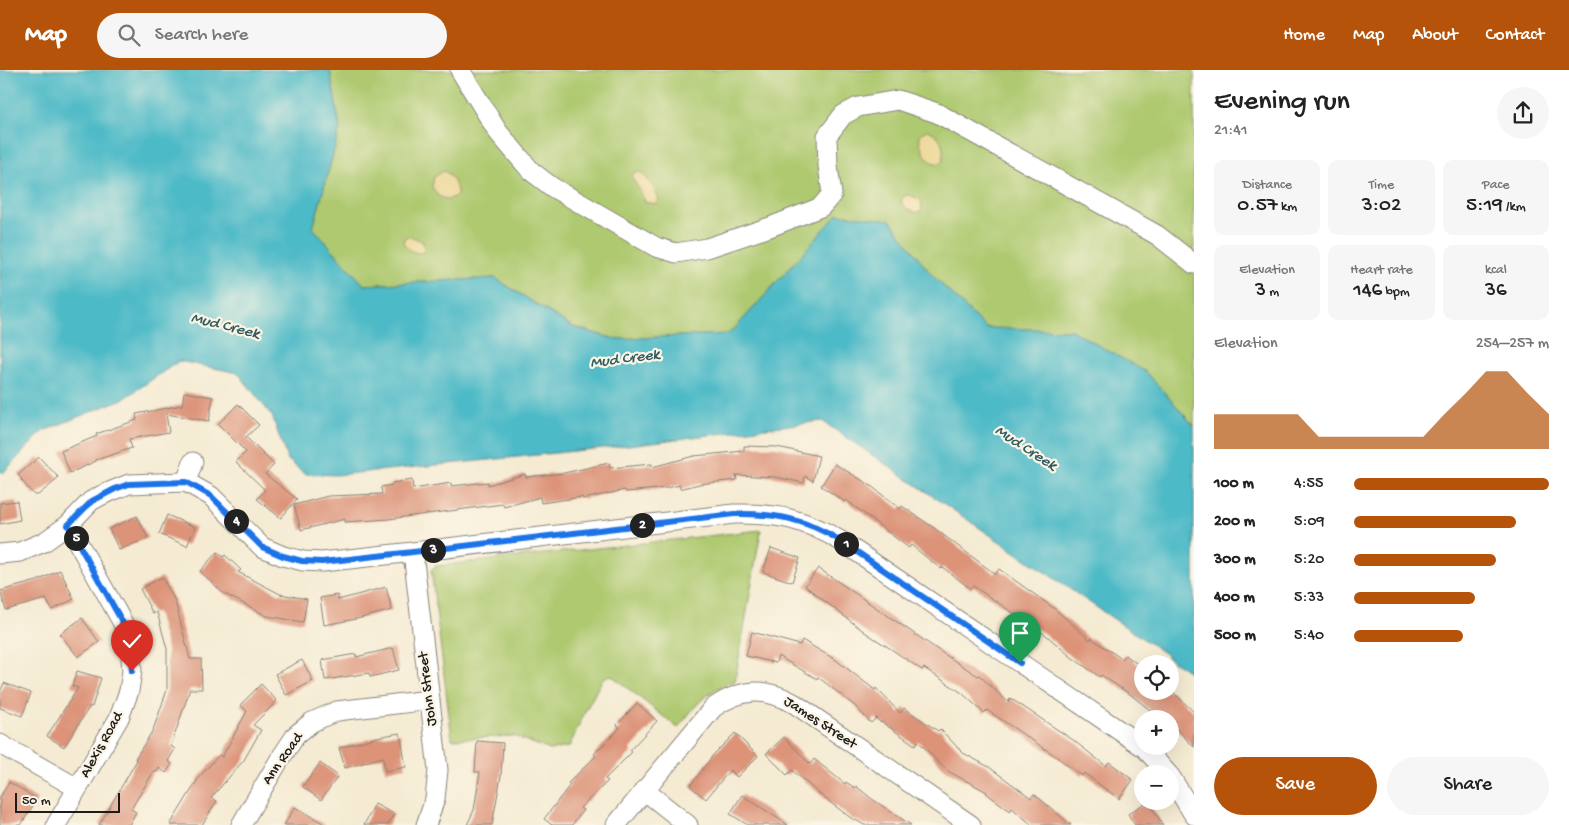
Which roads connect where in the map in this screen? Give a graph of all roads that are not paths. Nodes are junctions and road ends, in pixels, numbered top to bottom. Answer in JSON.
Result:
{"nodes":[{"id":1,"x":460,"y":70,"type":"edge"},
{"id":2,"x":1194,"y":264,"type":"edge"},
{"id":3,"x":193,"y":462,"type":"dead end"},
{"id":4,"x":186,"y":482,"type":"junction"},
{"id":5,"x":68,"y":525,"type":"junction"},
{"id":6,"x":413,"y":552,"type":"junction"},
{"id":7,"x":0,"y":554,"type":"edge"},
{"id":8,"x":429,"y":700,"type":"junction"},
{"id":9,"x":1134,"y":740,"type":"edge"},
{"id":10,"x":0,"y":744,"type":"edge"},
{"id":11,"x":1151,"y":755,"type":"edge"},
{"id":12,"x":1160,"y":765,"type":"edge"},
{"id":13,"x":77,"y":788,"type":"junction"},
{"id":14,"x":644,"y":790,"type":"junction"},
{"id":15,"x":1179,"y":791,"type":"edge"},
{"id":16,"x":1194,"y":815,"type":"edge"},
{"id":17,"x":56,"y":825,"type":"edge"},
{"id":18,"x":241,"y":825,"type":"edge"},
{"id":19,"x":426,"y":825,"type":"edge"},
{"id":20,"x":616,"y":825,"type":"edge"},
{"id":21,"x":688,"y":825,"type":"edge"},
{"id":22,"x":970,"y":825,"type":"edge"}],
"edges":[{"from":1,"to":2,"type":"street"},
{"from":3,"to":4,"type":"street"},
{"from":4,"to":5,"type":"street"},
{"from":4,"to":6,"type":"street"},
{"from":5,"to":7,"type":"street"},
{"from":5,"to":13,"type":"street","name":"Alexis Road"},
{"from":6,"to":8,"type":"street","name":"John Street"},
{"from":6,"to":9,"type":"street"},
{"from":8,"to":18,"type":"street","name":"Ann Road"},
{"from":8,"to":19,"type":"street","name":"John Street"},
{"from":10,"to":13,"type":"street"},
{"from":11,"to":12,"type":"street"},
{"from":13,"to":17,"type":"street","name":"Alexis Road"},
{"from":14,"to":20,"type":"street","name":"James Street"},
{"from":14,"to":21,"type":"street"},
{"from":14,"to":22,"type":"street","name":"James Street"},
{"from":15,"to":16,"type":"street"}]}
